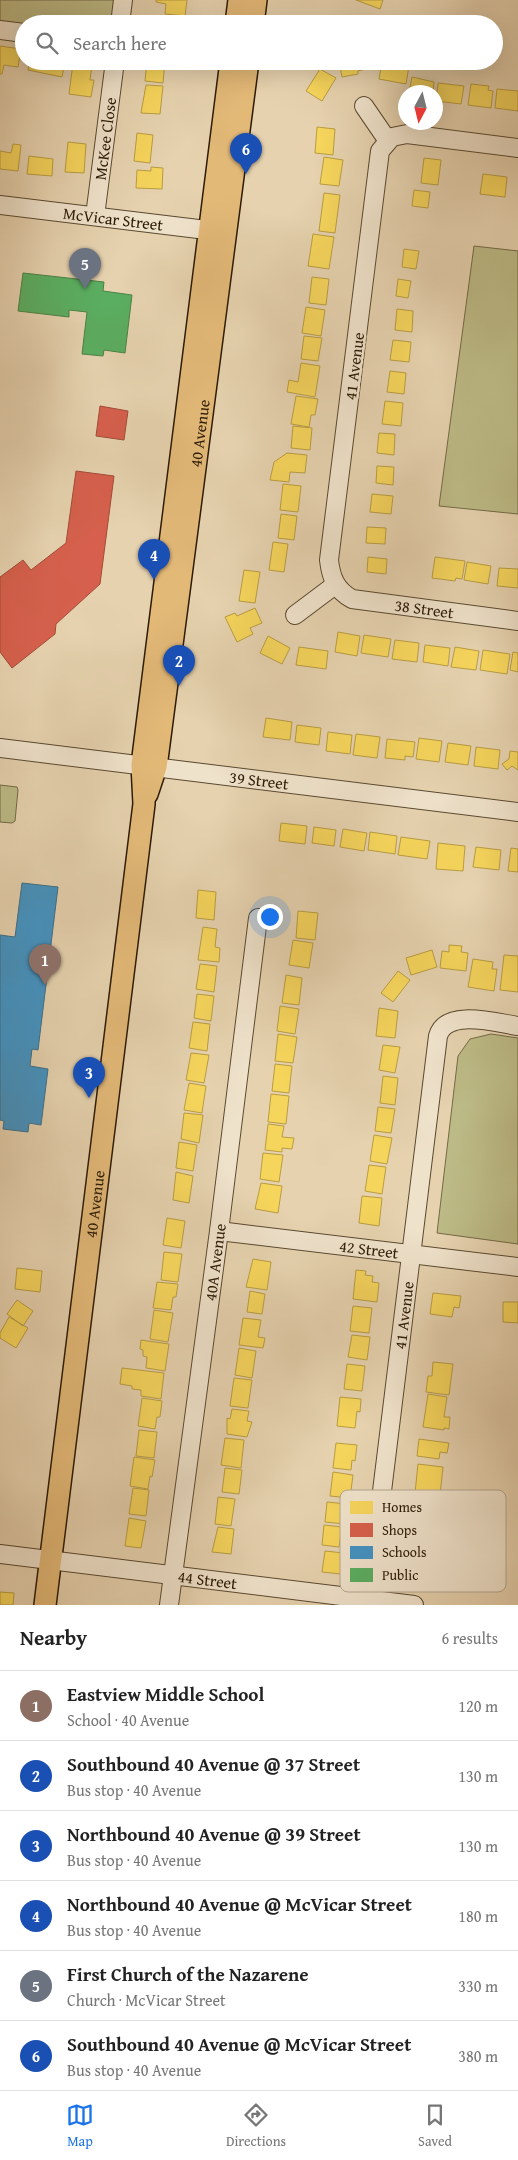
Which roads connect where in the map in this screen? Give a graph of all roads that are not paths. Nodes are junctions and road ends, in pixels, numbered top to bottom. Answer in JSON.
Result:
{"nodes":[{"id":1,"x":123,"y":0,"type":"edge"},
{"id":2,"x":239,"y":0,"type":"edge"},
{"id":3,"x":256,"y":0,"type":"edge"},
{"id":4,"x":121,"y":15,"type":"edge"},
{"id":5,"x":237,"y":15,"type":"edge"},
{"id":6,"x":254,"y":15,"type":"edge"},
{"id":7,"x":0,"y":30,"type":"edge"},
{"id":8,"x":15,"y":32,"type":"edge"},
{"id":9,"x":114,"y":70,"type":"edge"},
{"id":10,"x":230,"y":70,"type":"edge"},
{"id":11,"x":246,"y":70,"type":"edge"},
{"id":12,"x":364,"y":106,"type":"dead end"},
{"id":13,"x":388,"y":141,"type":"junction"},
{"id":14,"x":518,"y":148,"type":"edge"},
{"id":15,"x":0,"y":205,"type":"edge"},
{"id":16,"x":94,"y":216,"type":"junction"},
{"id":17,"x":218,"y":231,"type":"junction"},
{"id":18,"x":335,"y":584,"type":"junction"},
{"id":19,"x":296,"y":615,"type":"dead end"},
{"id":20,"x":518,"y":621,"type":"edge"},
{"id":21,"x":0,"y":748,"type":"edge"},
{"id":22,"x":149,"y":766,"type":"junction"},
{"id":23,"x":518,"y":812,"type":"edge"},
{"id":24,"x":258,"y":918,"type":"dead end"},
{"id":25,"x":518,"y":1026,"type":"edge"},
{"id":26,"x":219,"y":1231,"type":"junction"},
{"id":27,"x":412,"y":1254,"type":"junction"},
{"id":28,"x":518,"y":1267,"type":"edge"},
{"id":29,"x":383,"y":1490,"type":"edge"},
{"id":30,"x":0,"y":1554,"type":"edge"},
{"id":31,"x":50,"y":1561,"type":"junction"},
{"id":32,"x":173,"y":1576,"type":"junction"},
{"id":33,"x":369,"y":1602,"type":"edge"},
{"id":34,"x":45,"y":1605,"type":"edge"},
{"id":35,"x":169,"y":1605,"type":"edge"},
{"id":36,"x":414,"y":1605,"type":"edge"}],
"edges":[{"from":1,"to":4,"type":"street"},
{"from":2,"to":5,"type":"main road"},
{"from":3,"to":6,"type":"main road"},
{"from":7,"to":8,"type":"street"},
{"from":9,"to":16,"type":"street","name":"McKee Close"},
{"from":10,"to":17,"type":"main road","name":"40 Avenue"},
{"from":11,"to":17,"type":"main road","name":"40 Avenue"},
{"from":12,"to":13,"type":"street"},
{"from":13,"to":14,"type":"street"},
{"from":13,"to":18,"type":"street","name":"41 Avenue"},
{"from":15,"to":16,"type":"street","name":"McVicar Street"},
{"from":16,"to":17,"type":"street","name":"McVicar Street"},
{"from":17,"to":22,"type":"main road","name":"40 Avenue"},
{"from":18,"to":19,"type":"street"},
{"from":18,"to":20,"type":"street","name":"38 Street"},
{"from":21,"to":22,"type":"street","name":"39 Street"},
{"from":22,"to":23,"type":"street","name":"39 Street"},
{"from":22,"to":31,"type":"main road","name":"40 Avenue"},
{"from":24,"to":26,"type":"street","name":"40A Avenue"},
{"from":25,"to":27,"type":"street","name":"41 Avenue"},
{"from":26,"to":27,"type":"street","name":"42 Street"},
{"from":26,"to":32,"type":"street","name":"40A Avenue"},
{"from":27,"to":28,"type":"street","name":"42 Street"},
{"from":27,"to":29,"type":"street","name":"41 Avenue"},
{"from":30,"to":31,"type":"street","name":"44 Street"},
{"from":31,"to":32,"type":"street","name":"44 Street"},
{"from":31,"to":34,"type":"main road","name":"40 Avenue"},
{"from":32,"to":33,"type":"street","name":"44 Street"},
{"from":32,"to":35,"type":"street","name":"40A Avenue"},
{"from":33,"to":36,"type":"street","name":"44 Street"}]}
